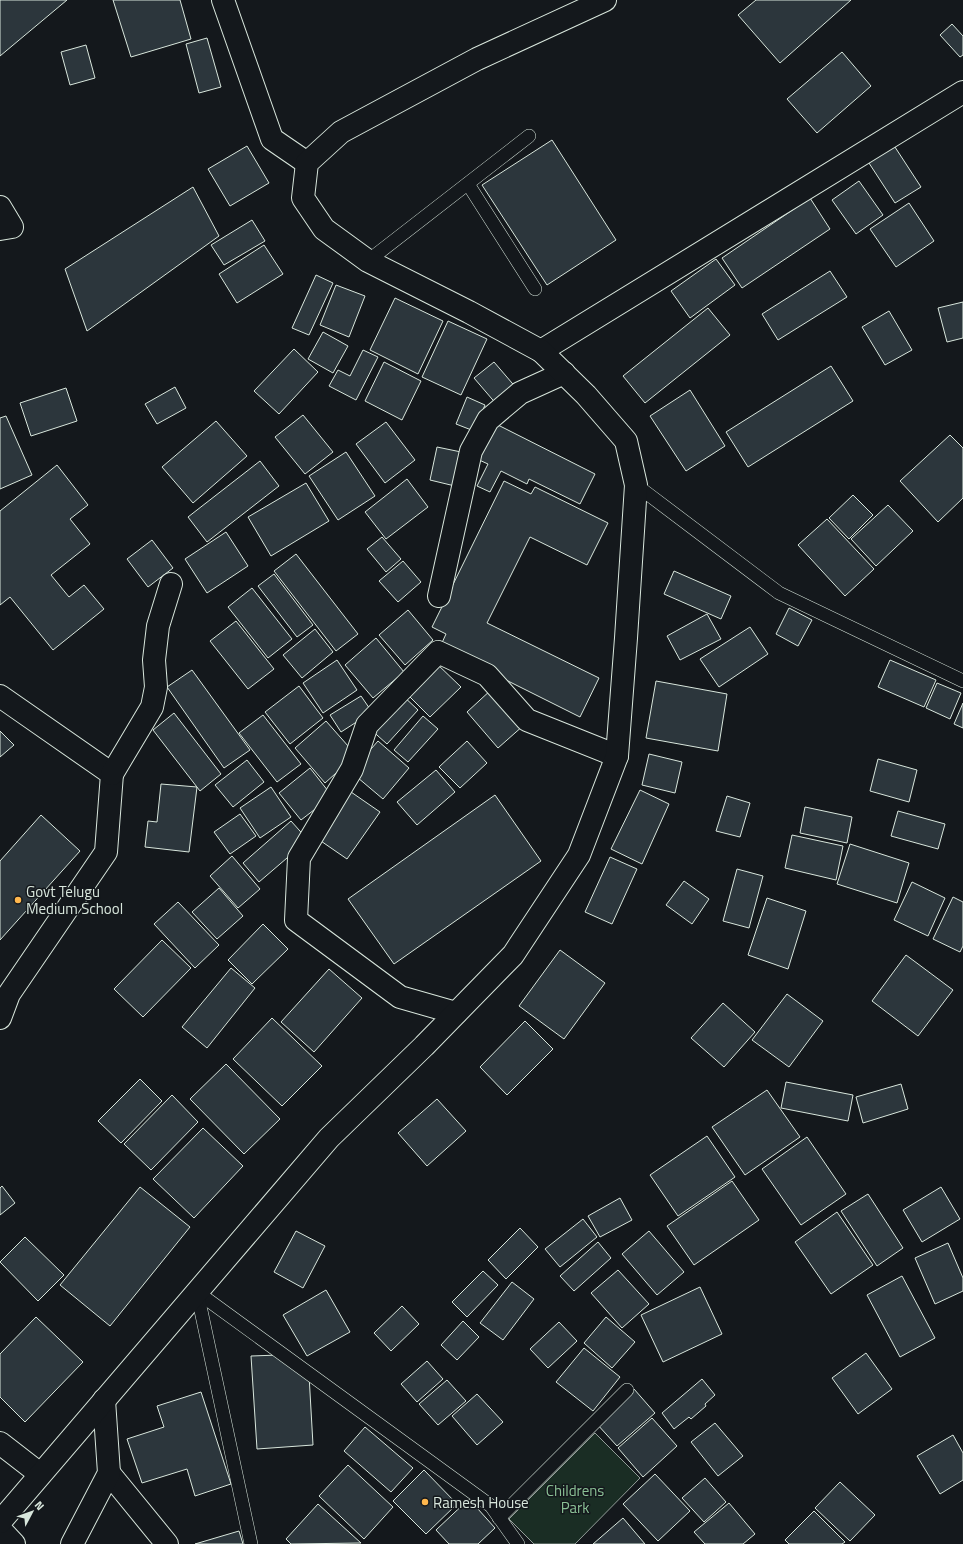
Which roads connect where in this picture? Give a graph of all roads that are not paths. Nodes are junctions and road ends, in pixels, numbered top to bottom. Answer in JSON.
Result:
{"nodes":[{"id":1,"x":223,"y":0,"type":"edge"},
{"id":2,"x":605,"y":0,"type":"edge"},
{"id":3,"x":963,"y":92,"type":"edge"},
{"id":4,"x":529,"y":136,"type":"dead end"},
{"id":5,"x":307,"y":163,"type":"junction"},
{"id":6,"x":468,"y":184,"type":"junction"},
{"id":7,"x":0,"y":207,"type":"edge"},
{"id":8,"x":0,"y":229,"type":"edge"},
{"id":9,"x":368,"y":261,"type":"junction"},
{"id":10,"x":535,"y":288,"type":"dead end"},
{"id":11,"x":541,"y":351,"type":"junction"},
{"id":12,"x":564,"y":373,"type":"junction"},
{"id":13,"x":636,"y":485,"type":"junction"},
{"id":14,"x":171,"y":584,"type":"dead end"},
{"id":15,"x":439,"y":596,"type":"dead end"},
{"id":16,"x":963,"y":681,"type":"edge"},
{"id":17,"x":0,"y":696,"type":"edge"},
{"id":18,"x":617,"y":756,"type":"junction"},
{"id":19,"x":112,"y":774,"type":"junction"},
{"id":20,"x":456,"y":1013,"type":"junction"},
{"id":21,"x":0,"y":1018,"type":"edge"},
{"id":22,"x":197,"y":1292,"type":"junction"},
{"id":23,"x":627,"y":1390,"type":"dead end"},
{"id":24,"x":104,"y":1400,"type":"junction"},
{"id":25,"x":0,"y":1443,"type":"edge"},
{"id":26,"x":109,"y":1473,"type":"junction"},
{"id":27,"x":40,"y":1474,"type":"junction"},
{"id":28,"x":499,"y":1518,"type":"junction"},
{"id":29,"x":0,"y":1522,"type":"edge"},
{"id":30,"x":0,"y":1529,"type":"edge"},
{"id":31,"x":14,"y":1544,"type":"edge"},
{"id":32,"x":72,"y":1544,"type":"edge"},
{"id":33,"x":167,"y":1544,"type":"edge"},
{"id":34,"x":251,"y":1544,"type":"edge"},
{"id":35,"x":518,"y":1544,"type":"edge"}],
"edges":[{"from":1,"to":5,"type":"main road"},
{"from":2,"to":5,"type":"main road"},
{"from":3,"to":11,"type":"main road"},
{"from":4,"to":6,"type":"lane"},
{"from":5,"to":9,"type":"main road"},
{"from":6,"to":9,"type":"lane"},
{"from":6,"to":10,"type":"lane"},
{"from":7,"to":8,"type":"main road"},
{"from":9,"to":11,"type":"main road"},
{"from":11,"to":12,"type":"main road"},
{"from":12,"to":13,"type":"main road"},
{"from":12,"to":15,"type":"main road"},
{"from":13,"to":16,"type":"lane"},
{"from":13,"to":18,"type":"main road"},
{"from":14,"to":19,"type":"main road"},
{"from":17,"to":19,"type":"main road"},
{"from":18,"to":20,"type":"main road"},
{"from":18,"to":20,"type":"main road"},
{"from":19,"to":21,"type":"main road"},
{"from":20,"to":22,"type":"main road"},
{"from":22,"to":24,"type":"main road"},
{"from":22,"to":28,"type":"lane"},
{"from":22,"to":34,"type":"lane"},
{"from":23,"to":28,"type":"lane"},
{"from":24,"to":26,"type":"main road"},
{"from":24,"to":27,"type":"main road"},
{"from":25,"to":27,"type":"main road"},
{"from":26,"to":32,"type":"main road"},
{"from":26,"to":33,"type":"main road"},
{"from":27,"to":29,"type":"main road"},
{"from":28,"to":35,"type":"lane"},
{"from":30,"to":31,"type":"main road"}]}
